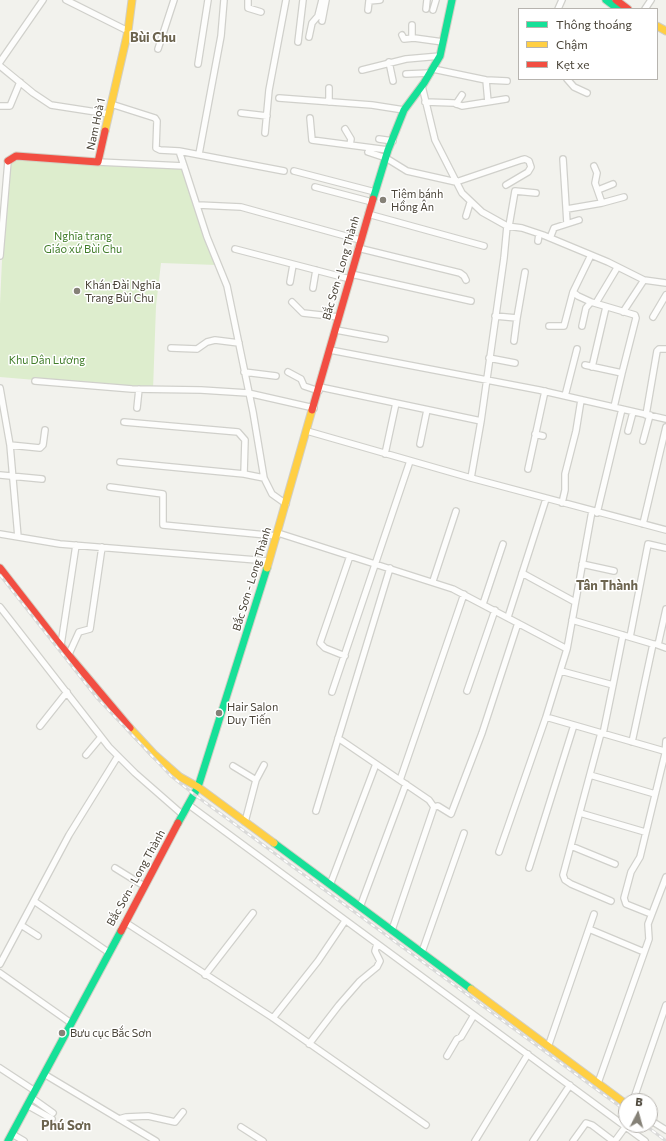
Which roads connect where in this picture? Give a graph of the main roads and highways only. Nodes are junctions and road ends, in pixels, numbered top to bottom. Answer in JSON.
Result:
{"nodes":[{"id":1,"x":132,"y":0,"type":"edge"},
{"id":2,"x":452,"y":0,"type":"edge"},
{"id":3,"x":606,"y":0,"type":"edge"},
{"id":4,"x":616,"y":0,"type":"edge"},
{"id":5,"x":617,"y":8,"type":"edge"},
{"id":6,"x":627,"y":8,"type":"edge"},
{"id":7,"x":8,"y":161,"type":"road end"},
{"id":8,"x":0,"y":568,"type":"edge"},
{"id":9,"x":198,"y":787,"type":"junction"},
{"id":10,"x":618,"y":1098,"type":"edge"},
{"id":11,"x":10,"y":1138,"type":"edge"}],
"edges":[{"from":1,"to":7,"type":"main road","name":"Nam Hoà 1"},
{"from":2,"to":9,"type":"main road","name":"Bắc Sơn - Long Thành"},
{"from":3,"to":5,"type":"main road"},
{"from":4,"to":6,"type":"main road"},
{"from":8,"to":9,"type":"main road"},
{"from":9,"to":10,"type":"main road"},
{"from":9,"to":11,"type":"main road","name":"Bắc Sơn - Long Thành"}]}
